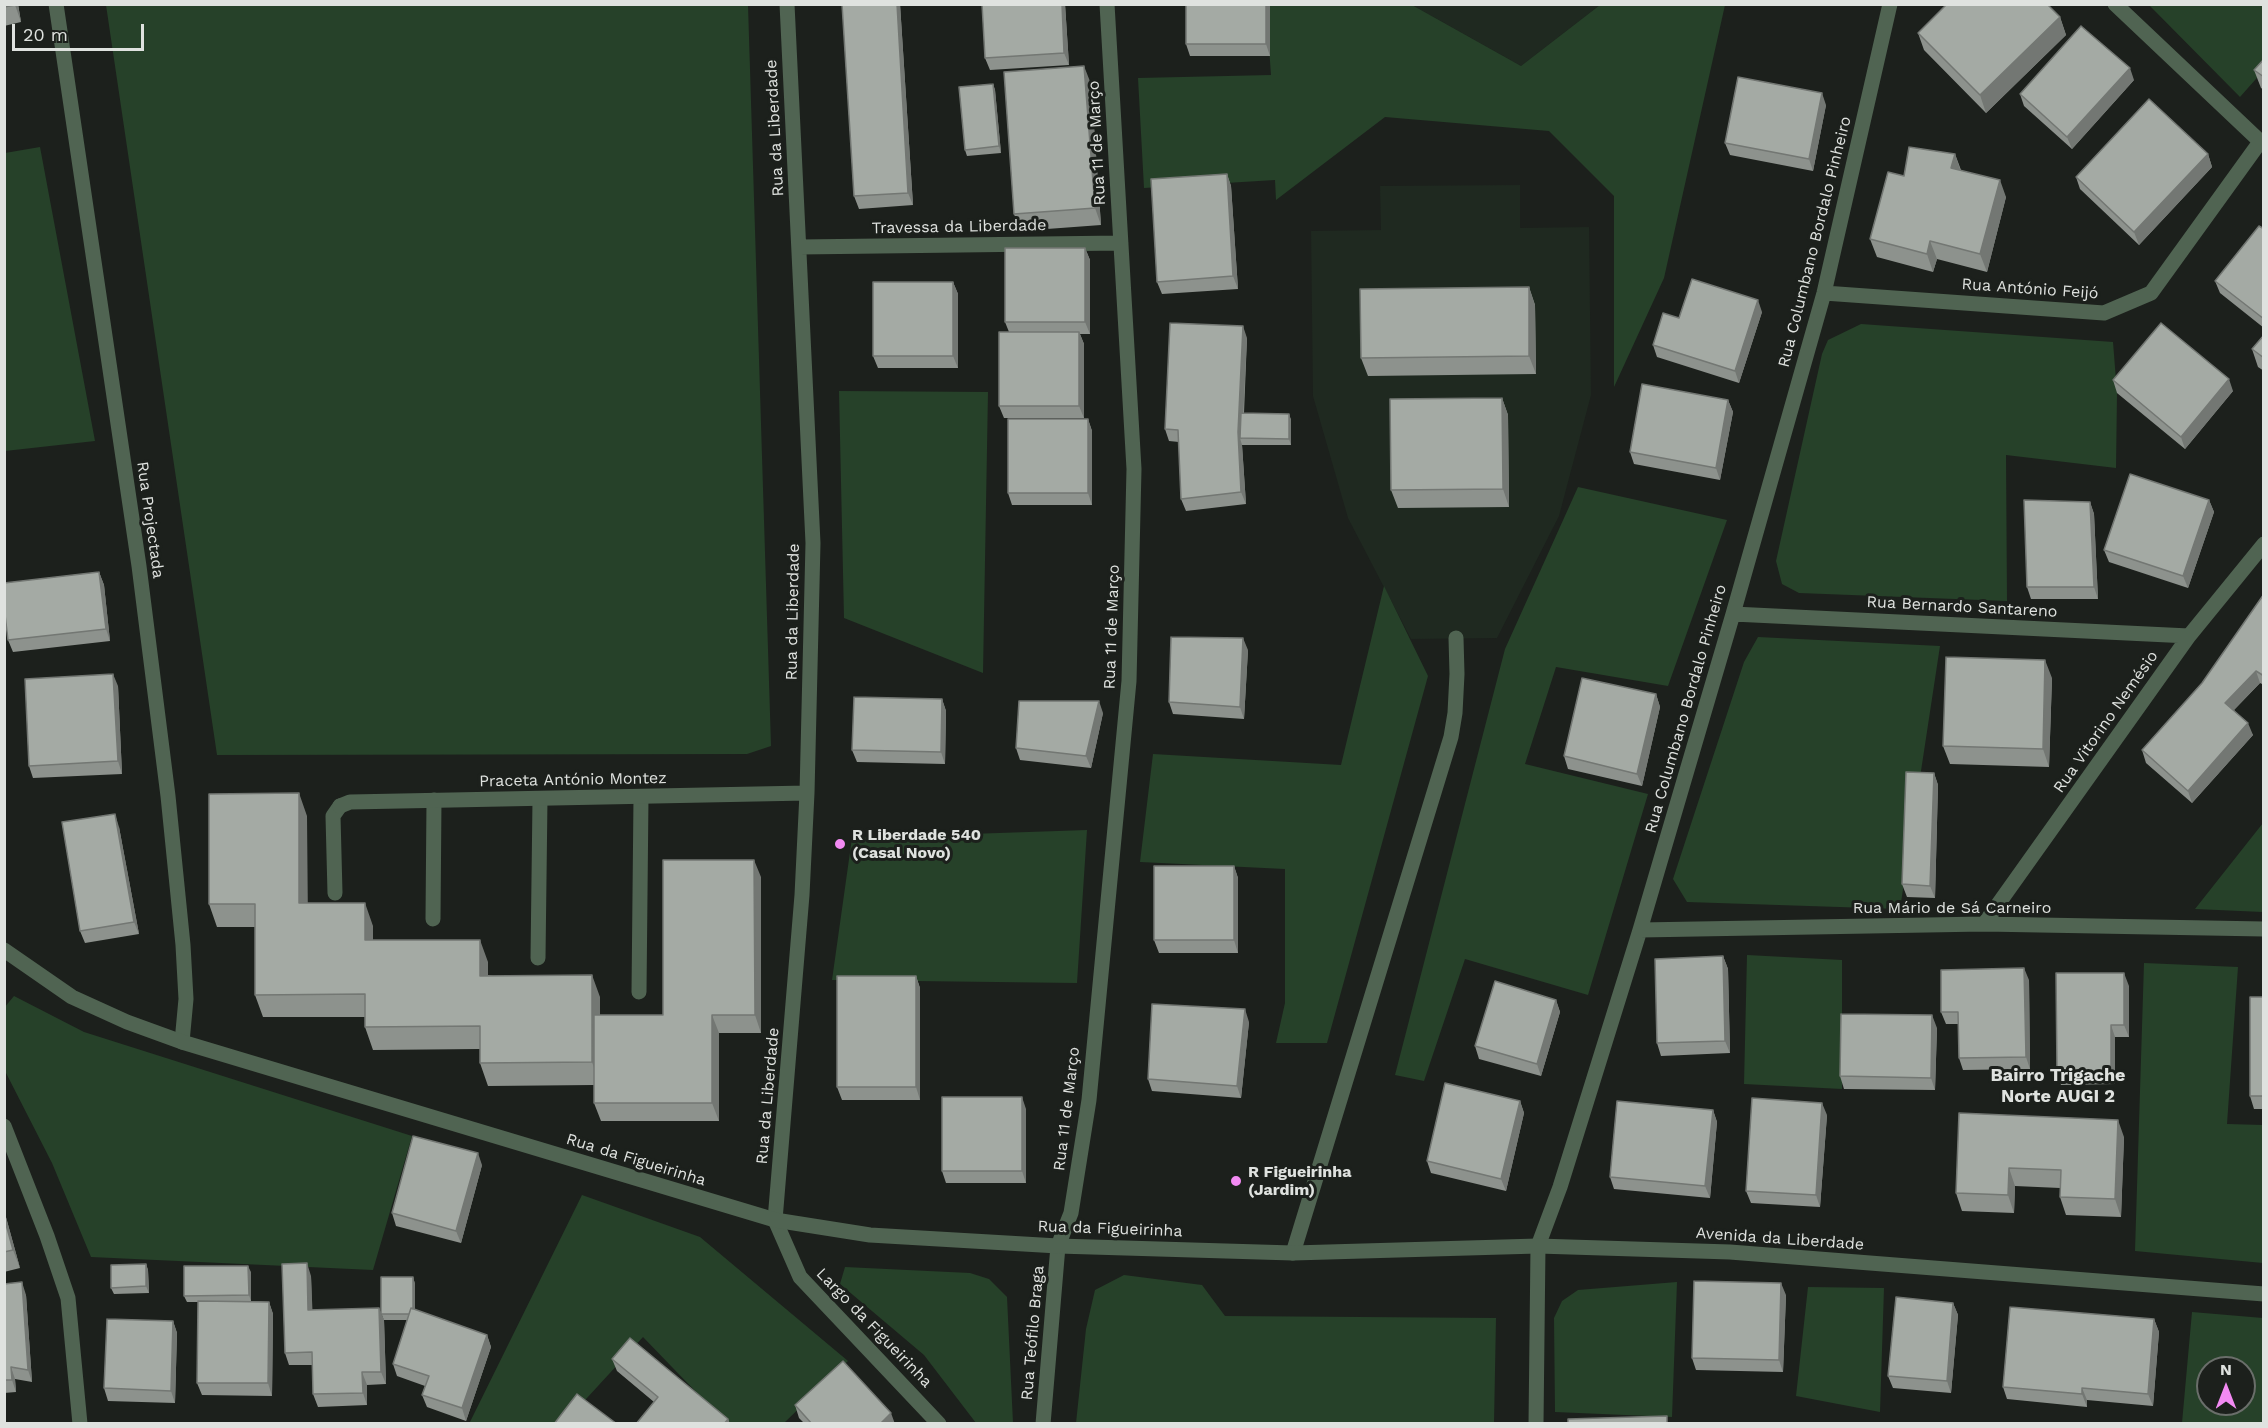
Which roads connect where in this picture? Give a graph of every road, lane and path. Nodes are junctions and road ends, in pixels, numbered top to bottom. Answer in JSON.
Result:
{"nodes":[{"id":1,"x":56,"y":4,"type":"edge"},
{"id":2,"x":787,"y":4,"type":"edge"},
{"id":3,"x":1107,"y":4,"type":"edge"},
{"id":4,"x":1890,"y":4,"type":"edge"},
{"id":5,"x":2115,"y":4,"type":"edge"},
{"id":6,"x":2262,"y":143,"type":"edge"},
{"id":7,"x":1121,"y":243,"type":"junction"},
{"id":8,"x":799,"y":247,"type":"junction"},
{"id":9,"x":1824,"y":293,"type":"junction"},
{"id":10,"x":2264,"y":544,"type":"edge"},
{"id":11,"x":1733,"y":614,"type":"junction"},
{"id":12,"x":2189,"y":636,"type":"junction"},
{"id":13,"x":1456,"y":638,"type":"dead end"},
{"id":14,"x":807,"y":793,"type":"junction"},
{"id":15,"x":641,"y":797,"type":"junction"},
{"id":16,"x":540,"y":799,"type":"junction"},
{"id":17,"x":434,"y":800,"type":"junction"},
{"id":18,"x":335,"y":893,"type":"dead end"},
{"id":19,"x":433,"y":919,"type":"dead end"},
{"id":20,"x":1984,"y":924,"type":"junction"},
{"id":21,"x":2264,"y":929,"type":"edge"},
{"id":22,"x":1640,"y":930,"type":"junction"},
{"id":23,"x":4,"y":950,"type":"edge"},
{"id":24,"x":538,"y":958,"type":"dead end"},
{"id":25,"x":639,"y":992,"type":"dead end"},
{"id":26,"x":182,"y":1042,"type":"junction"},
{"id":27,"x":4,"y":1126,"type":"edge"},
{"id":28,"x":775,"y":1220,"type":"junction"},
{"id":29,"x":1058,"y":1246,"type":"junction"},
{"id":30,"x":1538,"y":1246,"type":"junction"},
{"id":31,"x":1293,"y":1253,"type":"junction"},
{"id":32,"x":2264,"y":1294,"type":"edge"},
{"id":33,"x":80,"y":1424,"type":"edge"},
{"id":34,"x":939,"y":1424,"type":"edge"},
{"id":35,"x":1043,"y":1424,"type":"edge"},
{"id":36,"x":1536,"y":1424,"type":"edge"}],
"edges":[{"from":1,"to":26,"type":"street","name":"Rua Projectada"},
{"from":2,"to":8,"type":"street","name":"Rua da Liberdade"},
{"from":3,"to":7,"type":"street","name":"Rua 11 de Março"},
{"from":4,"to":9,"type":"street","name":"Rua Columbano Bordalo Pinheiro"},
{"from":5,"to":6,"type":"street"},
{"from":6,"to":9,"type":"street","name":"Rua António Feijó"},
{"from":7,"to":8,"type":"street","name":"Travessa da Liberdade"},
{"from":7,"to":29,"type":"street","name":"Rua 11 de Março"},
{"from":8,"to":14,"type":"street","name":"Rua da Liberdade"},
{"from":9,"to":11,"type":"street","name":"Rua Columbano Bordalo Pinheiro"},
{"from":10,"to":12,"type":"street","name":"Rua Vitorino Nemésio"},
{"from":11,"to":12,"type":"street","name":"Rua Bernardo Santareno"},
{"from":11,"to":22,"type":"street","name":"Rua Columbano Bordalo Pinheiro"},
{"from":12,"to":20,"type":"street","name":"Rua Vitorino Nemésio"},
{"from":13,"to":31,"type":"street"},
{"from":14,"to":15,"type":"street","name":"Praceta António Montez"},
{"from":14,"to":28,"type":"street","name":"Rua da Liberdade"},
{"from":15,"to":16,"type":"street","name":"Praceta António Montez"},
{"from":15,"to":25,"type":"street"},
{"from":16,"to":17,"type":"street","name":"Praceta António Montez"},
{"from":16,"to":24,"type":"street"},
{"from":17,"to":18,"type":"street","name":"Praceta António Montez"},
{"from":17,"to":19,"type":"street"},
{"from":20,"to":21,"type":"street","name":"Rua Mário de Sá Carneiro"},
{"from":20,"to":22,"type":"street","name":"Rua Mário de Sá Carneiro"},
{"from":22,"to":30,"type":"street","name":"Rua Columbano Bordalo Pinheiro"},
{"from":23,"to":26,"type":"street","name":"Rua da Figueirinha"},
{"from":26,"to":28,"type":"street","name":"Rua da Figueirinha"},
{"from":27,"to":33,"type":"street"},
{"from":28,"to":29,"type":"street","name":"Rua da Figueirinha"},
{"from":28,"to":34,"type":"street","name":"Largo da Figueirinha"},
{"from":29,"to":31,"type":"street","name":"Rua da Figueirinha"},
{"from":29,"to":35,"type":"street","name":"Rua Teófilo Braga"},
{"from":30,"to":31,"type":"street","name":"Avenida da Liberdade"},
{"from":30,"to":32,"type":"street","name":"Avenida da Liberdade"},
{"from":30,"to":36,"type":"street","name":"Rua Columbano Bordalo Pinheiro"}]}
